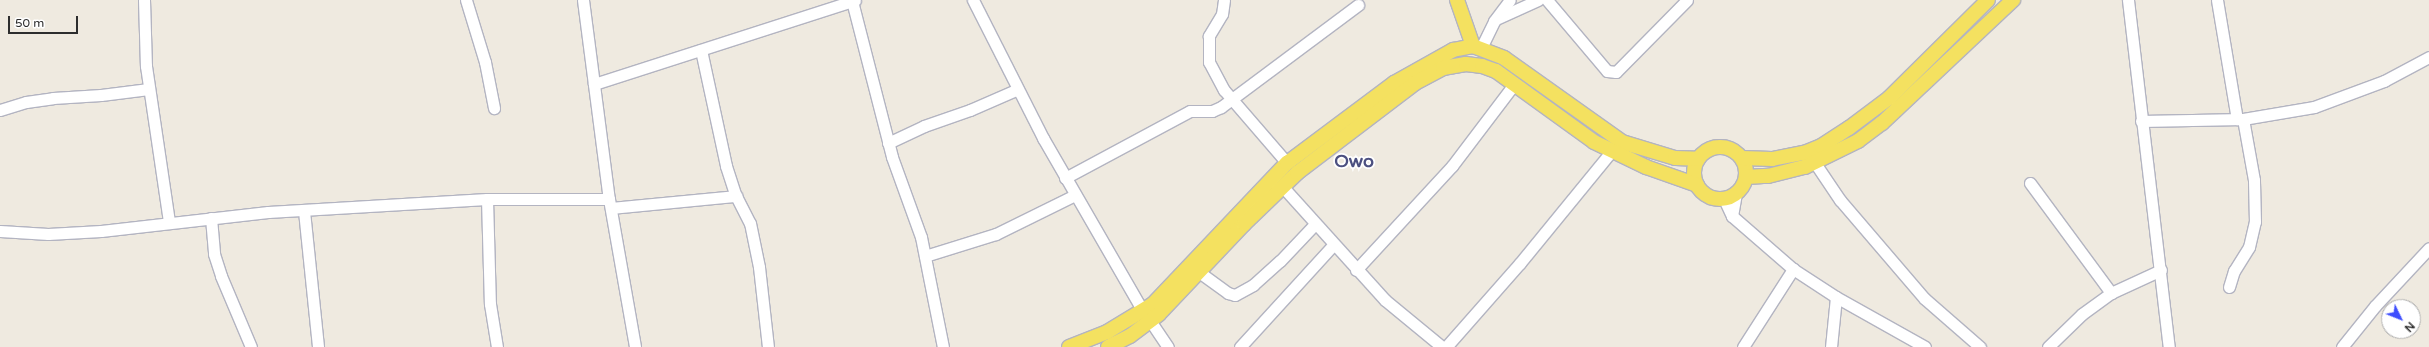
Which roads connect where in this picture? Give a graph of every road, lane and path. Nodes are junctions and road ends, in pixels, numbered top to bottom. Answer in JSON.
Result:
{"nodes":[{"id":1,"x":144,"y":0,"type":"edge"},
{"id":2,"x":466,"y":0,"type":"edge"},
{"id":3,"x":583,"y":0,"type":"edge"},
{"id":4,"x":973,"y":0,"type":"edge"},
{"id":5,"x":1224,"y":0,"type":"edge"},
{"id":6,"x":1457,"y":0,"type":"edge"},
{"id":7,"x":1510,"y":0,"type":"edge"},
{"id":8,"x":1538,"y":0,"type":"edge"},
{"id":9,"x":1547,"y":0,"type":"edge"},
{"id":10,"x":1687,"y":0,"type":"edge"},
{"id":11,"x":1988,"y":0,"type":"edge"},
{"id":12,"x":2013,"y":0,"type":"edge"},
{"id":13,"x":2128,"y":0,"type":"edge"},
{"id":14,"x":2217,"y":0,"type":"edge"},
{"id":15,"x":854,"y":1,"type":"edge"},
{"id":16,"x":1358,"y":5,"type":"dead end"},
{"id":17,"x":1494,"y":21,"type":"junction"},
{"id":18,"x":1477,"y":47,"type":"junction"},
{"id":19,"x":700,"y":50,"type":"junction"},
{"id":20,"x":2429,"y":58,"type":"edge"},
{"id":21,"x":1515,"y":83,"type":"junction"},
{"id":22,"x":594,"y":84,"type":"junction"},
{"id":23,"x":149,"y":89,"type":"junction"},
{"id":24,"x":1018,"y":89,"type":"junction"},
{"id":25,"x":1232,"y":99,"type":"junction"},
{"id":26,"x":494,"y":108,"type":"dead end"},
{"id":27,"x":0,"y":110,"type":"edge"},
{"id":28,"x":2240,"y":119,"type":"junction"},
{"id":29,"x":2141,"y":121,"type":"junction"},
{"id":30,"x":888,"y":143,"type":"junction"},
{"id":31,"x":1611,"y":152,"type":"junction"},
{"id":32,"x":1310,"y":153,"type":"junction"},
{"id":33,"x":1742,"y":158,"type":"junction"},
{"id":34,"x":1698,"y":160,"type":"junction"},
{"id":35,"x":1287,"y":163,"type":"junction"},
{"id":36,"x":1815,"y":163,"type":"junction"},
{"id":37,"x":1746,"y":177,"type":"junction"},
{"id":38,"x":1065,"y":178,"type":"junction"},
{"id":39,"x":2030,"y":183,"type":"dead end"},
{"id":40,"x":1697,"y":185,"type":"junction"},
{"id":41,"x":1282,"y":186,"type":"junction"},
{"id":42,"x":1075,"y":195,"type":"junction"},
{"id":43,"x":736,"y":196,"type":"junction"},
{"id":44,"x":1730,"y":196,"type":"junction"},
{"id":45,"x":487,"y":199,"type":"junction"},
{"id":46,"x":610,"y":204,"type":"junction"},
{"id":47,"x":304,"y":211,"type":"junction"},
{"id":48,"x":211,"y":218,"type":"junction"},
{"id":49,"x":169,"y":221,"type":"junction"},
{"id":50,"x":1315,"y":224,"type":"junction"},
{"id":51,"x":0,"y":231,"type":"edge"},
{"id":52,"x":1333,"y":245,"type":"junction"},
{"id":53,"x":2427,"y":254,"type":"edge"},
{"id":54,"x":925,"y":256,"type":"junction"},
{"id":55,"x":1794,"y":269,"type":"junction"},
{"id":56,"x":1356,"y":270,"type":"junction"},
{"id":57,"x":2161,"y":270,"type":"junction"},
{"id":58,"x":1199,"y":272,"type":"junction"},
{"id":59,"x":2229,"y":287,"type":"dead end"},
{"id":60,"x":2111,"y":293,"type":"junction"},
{"id":61,"x":1836,"y":297,"type":"junction"},
{"id":62,"x":1147,"y":317,"type":"junction"},
{"id":63,"x":251,"y":347,"type":"edge"},
{"id":64,"x":318,"y":347,"type":"edge"},
{"id":65,"x":497,"y":347,"type":"edge"},
{"id":66,"x":635,"y":347,"type":"edge"},
{"id":67,"x":768,"y":347,"type":"edge"},
{"id":68,"x":942,"y":347,"type":"edge"},
{"id":69,"x":1070,"y":347,"type":"edge"},
{"id":70,"x":1108,"y":347,"type":"edge"},
{"id":71,"x":1168,"y":347,"type":"edge"},
{"id":72,"x":1240,"y":347,"type":"edge"},
{"id":73,"x":1442,"y":347,"type":"edge"},
{"id":74,"x":1446,"y":347,"type":"edge"},
{"id":75,"x":1743,"y":347,"type":"edge"},
{"id":76,"x":1831,"y":347,"type":"edge"},
{"id":77,"x":1925,"y":347,"type":"edge"},
{"id":78,"x":1980,"y":347,"type":"edge"},
{"id":79,"x":2048,"y":347,"type":"edge"},
{"id":80,"x":2169,"y":347,"type":"edge"},
{"id":81,"x":2342,"y":347,"type":"edge"}],
"edges":[{"from":1,"to":23,"type":"street"},
{"from":2,"to":26,"type":"street"},
{"from":3,"to":22,"type":"street"},
{"from":4,"to":24,"type":"street"},
{"from":5,"to":25,"type":"street"},
{"from":6,"to":18,"type":"main road"},
{"from":7,"to":17,"type":"street"},
{"from":8,"to":17,"type":"street"},
{"from":9,"to":10,"type":"street"},
{"from":11,"to":33,"type":"main road"},
{"from":12,"to":36,"type":"main road"},
{"from":13,"to":29,"type":"street"},
{"from":14,"to":28,"type":"street"},
{"from":15,"to":19,"type":"street"},
{"from":15,"to":30,"type":"street"},
{"from":16,"to":25,"type":"street"},
{"from":17,"to":18,"type":"street"},
{"from":18,"to":32,"type":"main road"},
{"from":18,"to":34,"type":"main road"},
{"from":19,"to":22,"type":"street"},
{"from":19,"to":43,"type":"street"},
{"from":20,"to":28,"type":"street"},
{"from":21,"to":31,"type":"main road"},
{"from":21,"to":32,"type":"main road"},
{"from":21,"to":56,"type":"street"},
{"from":22,"to":46,"type":"street"},
{"from":23,"to":27,"type":"street"},
{"from":23,"to":49,"type":"street"},
{"from":24,"to":30,"type":"street"},
{"from":24,"to":38,"type":"street"},
{"from":25,"to":35,"type":"street"},
{"from":25,"to":38,"type":"street"},
{"from":28,"to":29,"type":"street"},
{"from":28,"to":59,"type":"street"},
{"from":29,"to":57,"type":"street"},
{"from":30,"to":54,"type":"street"},
{"from":31,"to":40,"type":"main road"},
{"from":31,"to":74,"type":"street"},
{"from":32,"to":35,"type":"main road"},
{"from":32,"to":41,"type":"main road"},
{"from":33,"to":34,"type":"main road"},
{"from":33,"to":37,"type":"main road"},
{"from":34,"to":40,"type":"main road"},
{"from":35,"to":62,"type":"main road"},
{"from":36,"to":37,"type":"main road"},
{"from":36,"to":78,"type":"street"},
{"from":37,"to":44,"type":"main road"},
{"from":38,"to":42,"type":"street"},
{"from":39,"to":60,"type":"street"},
{"from":40,"to":44,"type":"main road"},
{"from":41,"to":50,"type":"street"},
{"from":41,"to":58,"type":"main road"},
{"from":42,"to":54,"type":"street"},
{"from":42,"to":62,"type":"street"},
{"from":43,"to":46,"type":"street"},
{"from":43,"to":67,"type":"street"},
{"from":44,"to":55,"type":"street"},
{"from":45,"to":46,"type":"street"},
{"from":45,"to":47,"type":"street"},
{"from":45,"to":65,"type":"street"},
{"from":46,"to":66,"type":"street"},
{"from":47,"to":48,"type":"street"},
{"from":47,"to":64,"type":"street"},
{"from":48,"to":49,"type":"street"},
{"from":48,"to":63,"type":"street"},
{"from":49,"to":51,"type":"street"},
{"from":50,"to":52,"type":"street"},
{"from":50,"to":58,"type":"street"},
{"from":52,"to":56,"type":"street"},
{"from":52,"to":72,"type":"street"},
{"from":53,"to":81,"type":"street"},
{"from":54,"to":68,"type":"street"},
{"from":55,"to":61,"type":"street"},
{"from":55,"to":75,"type":"street"},
{"from":56,"to":73,"type":"street"},
{"from":57,"to":60,"type":"street"},
{"from":57,"to":80,"type":"street"},
{"from":58,"to":62,"type":"main road"},
{"from":60,"to":79,"type":"street"},
{"from":61,"to":76,"type":"street"},
{"from":61,"to":77,"type":"street"},
{"from":62,"to":69,"type":"main road"},
{"from":62,"to":70,"type":"main road"},
{"from":62,"to":71,"type":"street"}]}
